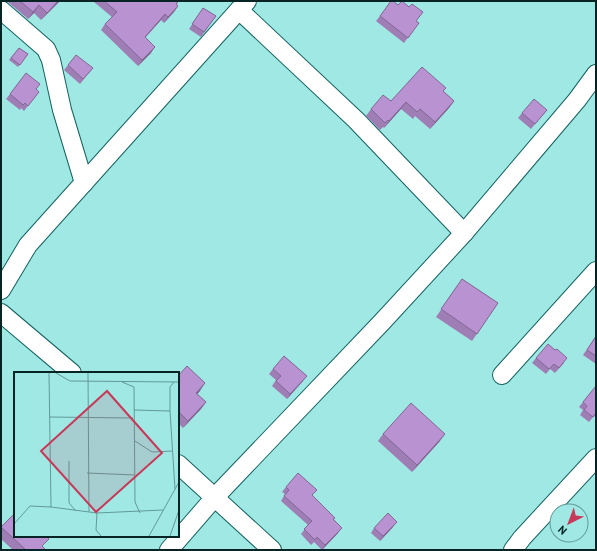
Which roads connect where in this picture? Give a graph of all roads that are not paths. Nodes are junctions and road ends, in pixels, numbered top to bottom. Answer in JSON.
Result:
{"nodes":[{"id":1,"x":243,"y":6,"type":"edge"},
{"id":2,"x":1,"y":10,"type":"edge"},
{"id":3,"x":596,"y":74,"type":"edge"},
{"id":4,"x":84,"y":183,"type":"junction"},
{"id":5,"x":464,"y":233,"type":"junction"},
{"id":6,"x":596,"y":271,"type":"edge"},
{"id":7,"x":1,"y":290,"type":"edge"},
{"id":8,"x":1,"y":313,"type":"edge"},
{"id":9,"x":71,"y":372,"type":"edge"},
{"id":10,"x":502,"y":375,"type":"dead end"},
{"id":11,"x":596,"y":458,"type":"edge"},
{"id":12,"x":179,"y":465,"type":"edge"},
{"id":13,"x":215,"y":497,"type":"junction"},
{"id":14,"x":169,"y":550,"type":"edge"},
{"id":15,"x":272,"y":550,"type":"edge"},
{"id":16,"x":513,"y":550,"type":"edge"}],
"edges":[{"from":1,"to":4,"type":"street"},
{"from":1,"to":5,"type":"street"},
{"from":2,"to":4,"type":"street"},
{"from":3,"to":5,"type":"street"},
{"from":4,"to":7,"type":"street"},
{"from":5,"to":13,"type":"street"},
{"from":6,"to":10,"type":"street"},
{"from":8,"to":9,"type":"street"},
{"from":11,"to":16,"type":"street"},
{"from":12,"to":13,"type":"street"},
{"from":13,"to":14,"type":"street"},
{"from":13,"to":15,"type":"street"}]}
